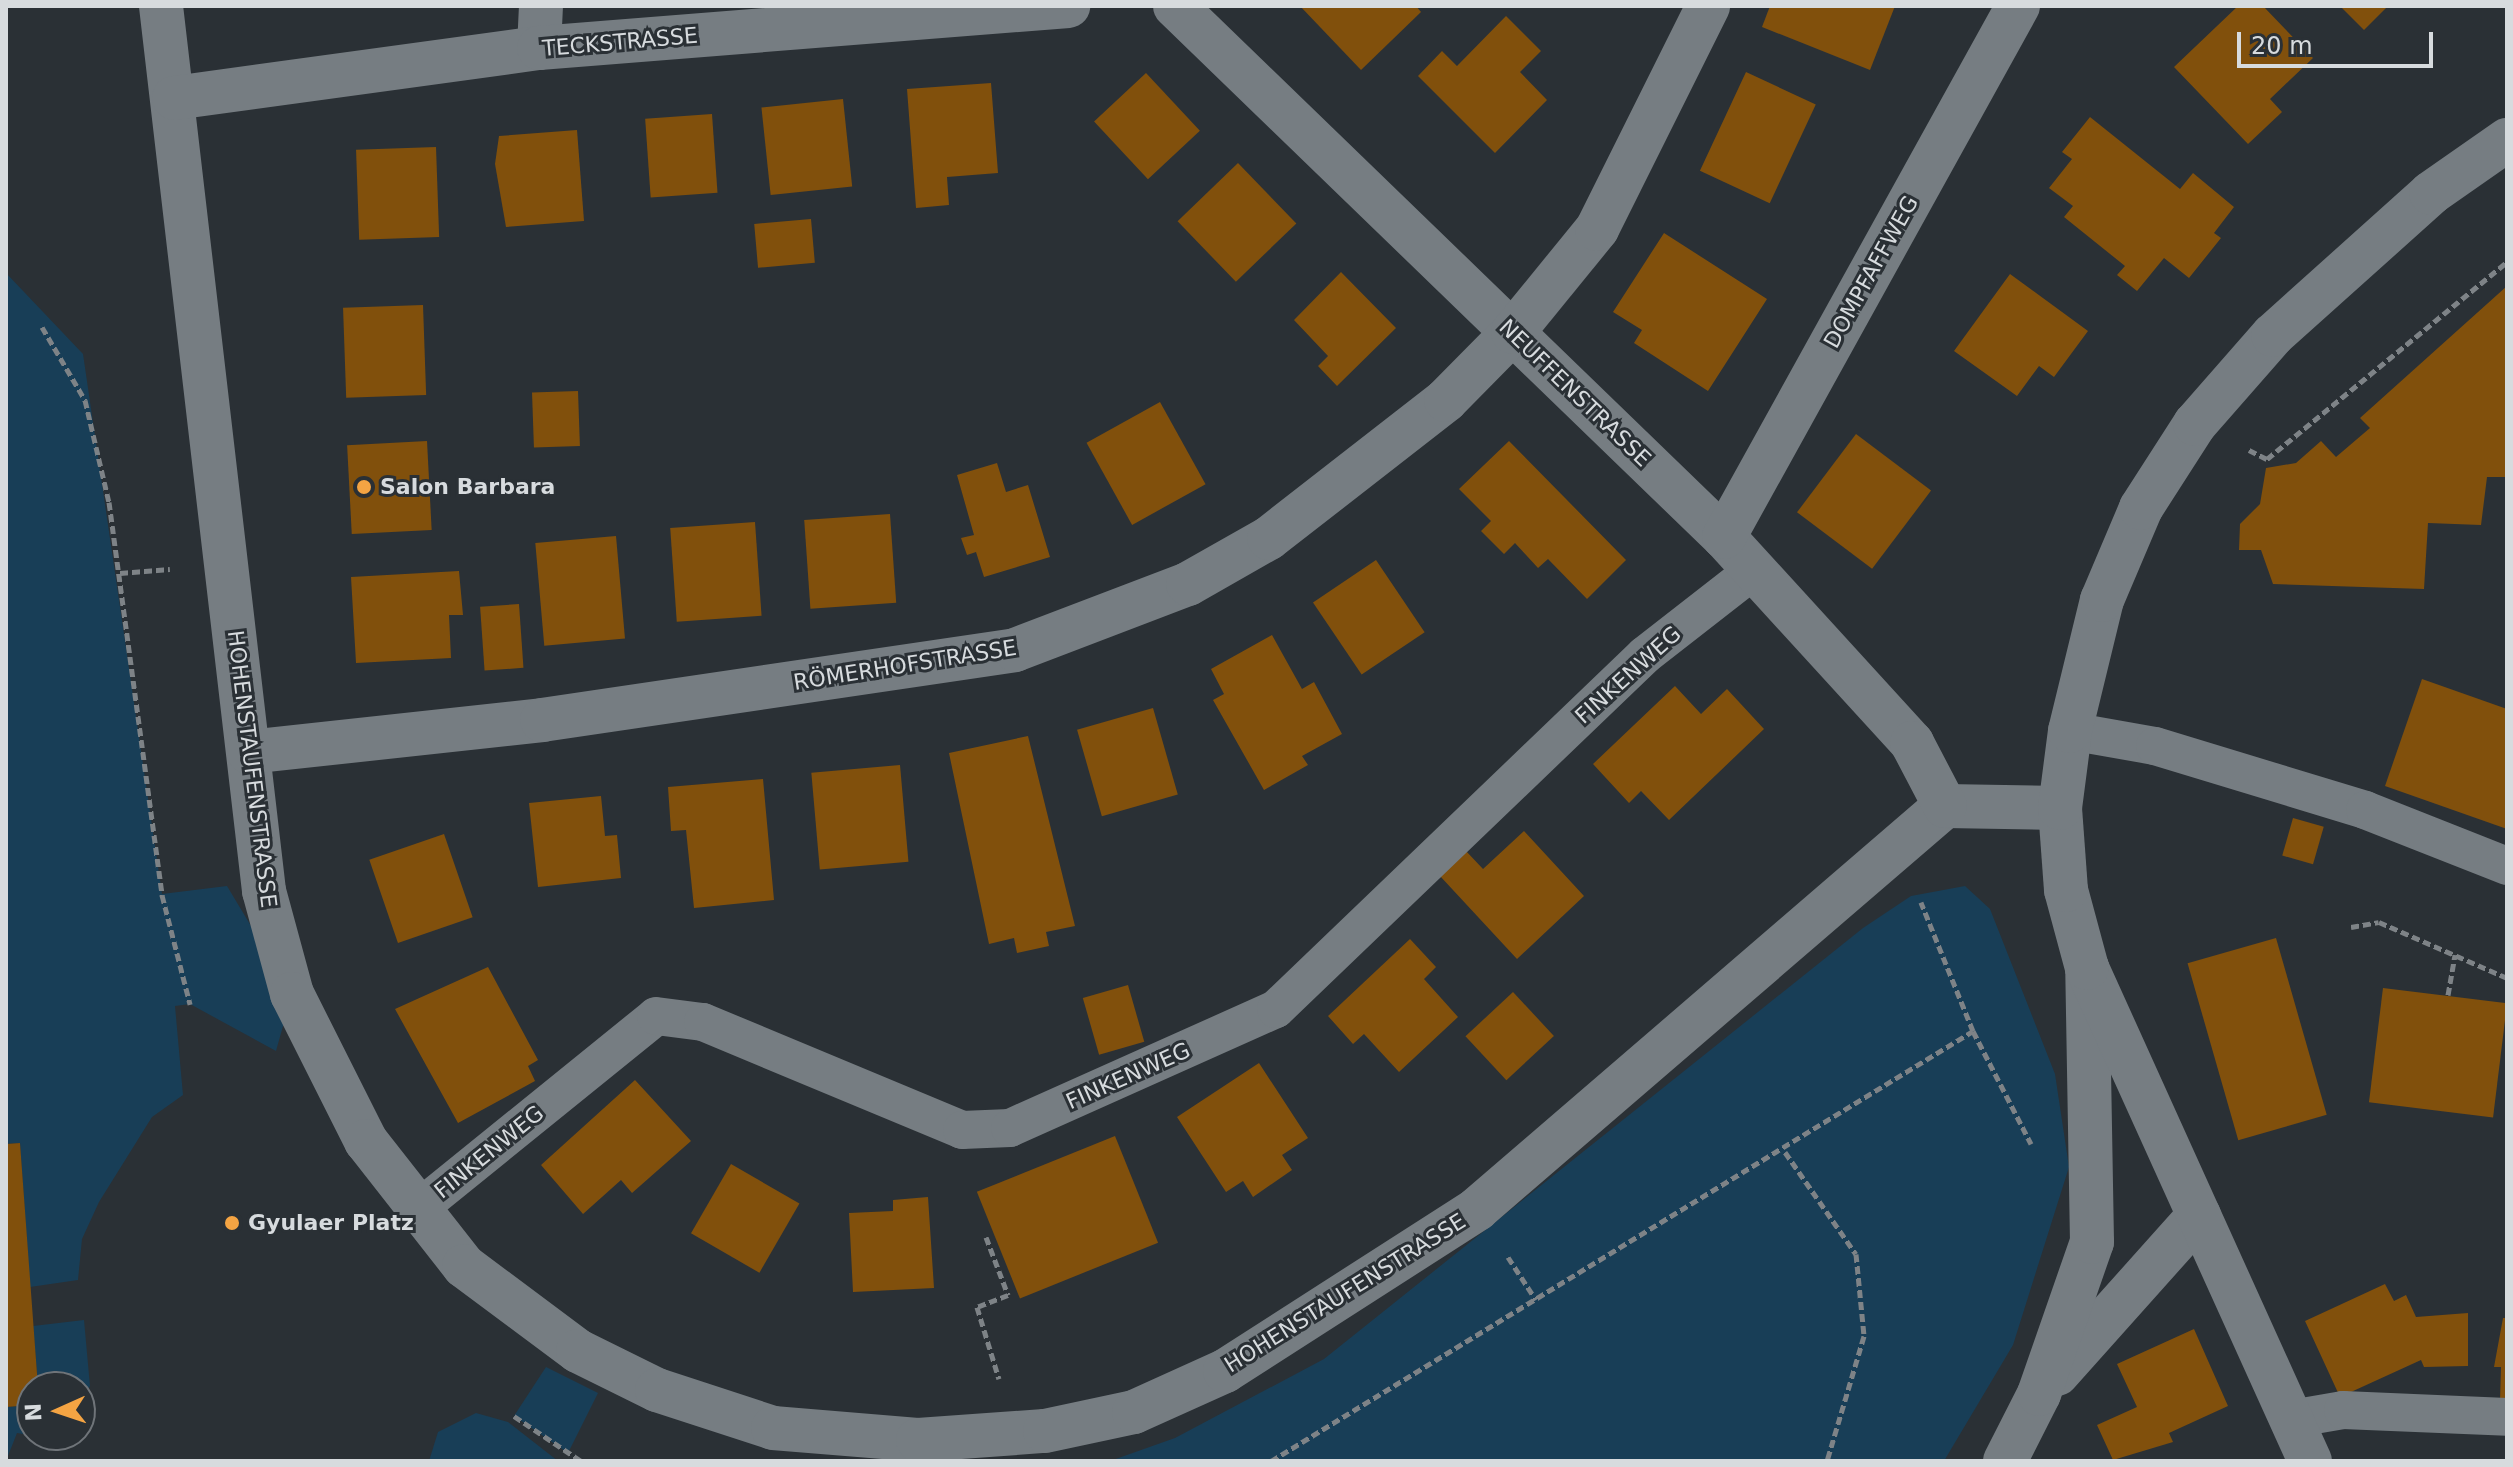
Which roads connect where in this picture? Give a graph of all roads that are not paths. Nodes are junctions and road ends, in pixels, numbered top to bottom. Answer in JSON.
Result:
{"nodes":[{"id":1,"x":161,"y":6,"type":"edge"},
{"id":2,"x":1068,"y":6,"type":"edge"},
{"id":3,"x":1175,"y":6,"type":"edge"},
{"id":4,"x":1708,"y":6,"type":"edge"},
{"id":5,"x":2018,"y":6,"type":"edge"},
{"id":6,"x":540,"y":27,"type":"edge"},
{"id":7,"x":174,"y":98,"type":"junction"},
{"id":8,"x":2507,"y":140,"type":"edge"},
{"id":9,"x":1513,"y":332,"type":"junction"},
{"id":10,"x":1724,"y":537,"type":"junction"},
{"id":11,"x":1753,"y":571,"type":"junction"},
{"id":12,"x":2070,"y":731,"type":"junction"},
{"id":13,"x":249,"y":752,"type":"junction"},
{"id":14,"x":1945,"y":806,"type":"junction"},
{"id":15,"x":2060,"y":808,"type":"junction"},
{"id":16,"x":2507,"y":866,"type":"edge"},
{"id":17,"x":2087,"y":968,"type":"junction"},
{"id":18,"x":418,"y":1209,"type":"junction"},
{"id":19,"x":2199,"y":1215,"type":"junction"},
{"id":20,"x":2039,"y":1394,"type":"junction"},
{"id":21,"x":2507,"y":1417,"type":"edge"},
{"id":22,"x":2291,"y":1419,"type":"junction"},
{"id":23,"x":2005,"y":1461,"type":"edge"},
{"id":24,"x":2310,"y":1461,"type":"edge"}],
"edges":[{"from":1,"to":7,"type":"street","name":"HOHENSTAUFENSTRASSE"},
{"from":2,"to":6,"type":"street","name":"TECKSTRASSE"},
{"from":3,"to":9,"type":"street","name":"NEUFFENSTRASSE"},
{"from":4,"to":9,"type":"street","name":"RÖMERHOFSTRASSE"},
{"from":5,"to":10,"type":"street","name":"DOMPFAFFWEG"},
{"from":6,"to":7,"type":"street","name":"TECKSTRASSE"},
{"from":7,"to":13,"type":"street","name":"HOHENSTAUFENSTRASSE"},
{"from":8,"to":12,"type":"street"},
{"from":9,"to":10,"type":"street","name":"NEUFFENSTRASSE"},
{"from":9,"to":13,"type":"street","name":"RÖMERHOFSTRASSE"},
{"from":10,"to":11,"type":"street","name":"NEUFFENSTRASSE"},
{"from":11,"to":14,"type":"street","name":"NEUFFENSTRASSE"},
{"from":11,"to":18,"type":"lane","name":"FINKENWEG"},
{"from":12,"to":15,"type":"street"},
{"from":12,"to":16,"type":"lane"},
{"from":13,"to":18,"type":"street","name":"HOHENSTAUFENSTRASSE"},
{"from":14,"to":15,"type":"street"},
{"from":14,"to":18,"type":"street","name":"HOHENSTAUFENSTRASSE"},
{"from":15,"to":17,"type":"street"},
{"from":17,"to":19,"type":"street"},
{"from":17,"to":20,"type":"street"},
{"from":19,"to":20,"type":"street"},
{"from":19,"to":22,"type":"street"},
{"from":20,"to":23,"type":"street"},
{"from":21,"to":22,"type":"lane"},
{"from":22,"to":24,"type":"street"}]}
